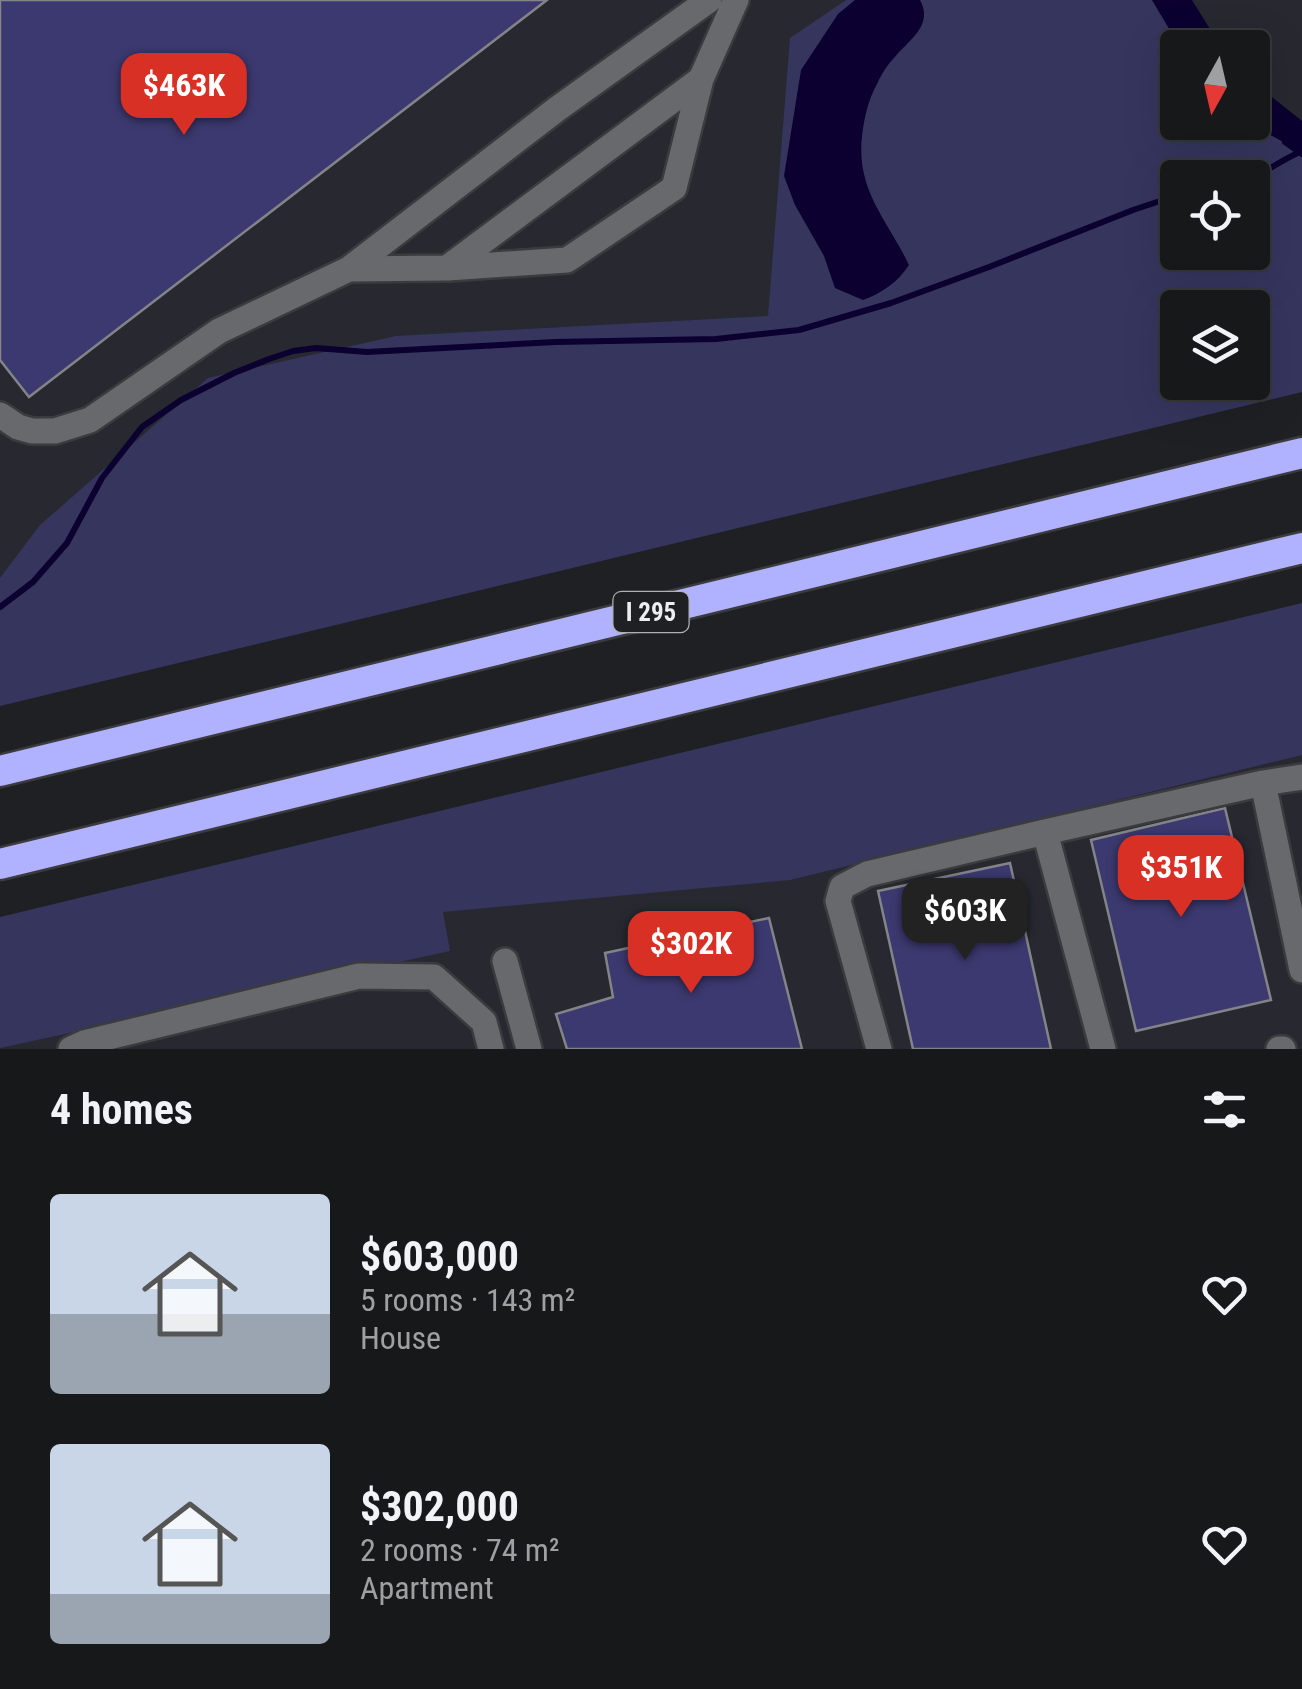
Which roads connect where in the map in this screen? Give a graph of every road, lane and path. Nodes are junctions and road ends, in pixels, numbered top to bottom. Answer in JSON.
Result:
{"nodes":[{"id":1,"x":710,"y":0,"type":"edge"},
{"id":2,"x":736,"y":0,"type":"edge"},
{"id":3,"x":700,"y":80,"type":"junction"},
{"id":4,"x":448,"y":268,"type":"junction"},
{"id":5,"x":349,"y":270,"type":"junction"},
{"id":6,"x":0,"y":415,"type":"edge"},
{"id":7,"x":1302,"y":453,"type":"edge"},
{"id":8,"x":1302,"y":548,"type":"edge"},
{"id":9,"x":0,"y":772,"type":"edge"},
{"id":10,"x":1302,"y":778,"type":"edge"},
{"id":11,"x":1262,"y":783,"type":"junction"},
{"id":12,"x":1045,"y":832,"type":"junction"},
{"id":13,"x":0,"y":864,"type":"edge"},
{"id":14,"x":505,"y":961,"type":"dead end"},
{"id":15,"x":1302,"y":970,"type":"edge"},
{"id":16,"x":72,"y":1049,"type":"edge"},
{"id":17,"x":490,"y":1049,"type":"edge"},
{"id":18,"x":529,"y":1049,"type":"edge"},
{"id":19,"x":878,"y":1049,"type":"edge"},
{"id":20,"x":1104,"y":1049,"type":"edge"}],
"edges":[{"from":1,"to":5,"type":"lane"},
{"from":2,"to":3,"type":"lane"},
{"from":3,"to":4,"type":"lane"},
{"from":3,"to":4,"type":"lane"},
{"from":4,"to":5,"type":"lane"},
{"from":5,"to":6,"type":"lane"},
{"from":7,"to":9,"type":"highway","number":"I 295"},
{"from":8,"to":13,"type":"highway"},
{"from":10,"to":11,"type":"lane"},
{"from":11,"to":12,"type":"lane"},
{"from":11,"to":15,"type":"lane"},
{"from":12,"to":19,"type":"lane"},
{"from":12,"to":20,"type":"lane"},
{"from":14,"to":18,"type":"lane"},
{"from":16,"to":17,"type":"lane"}]}
